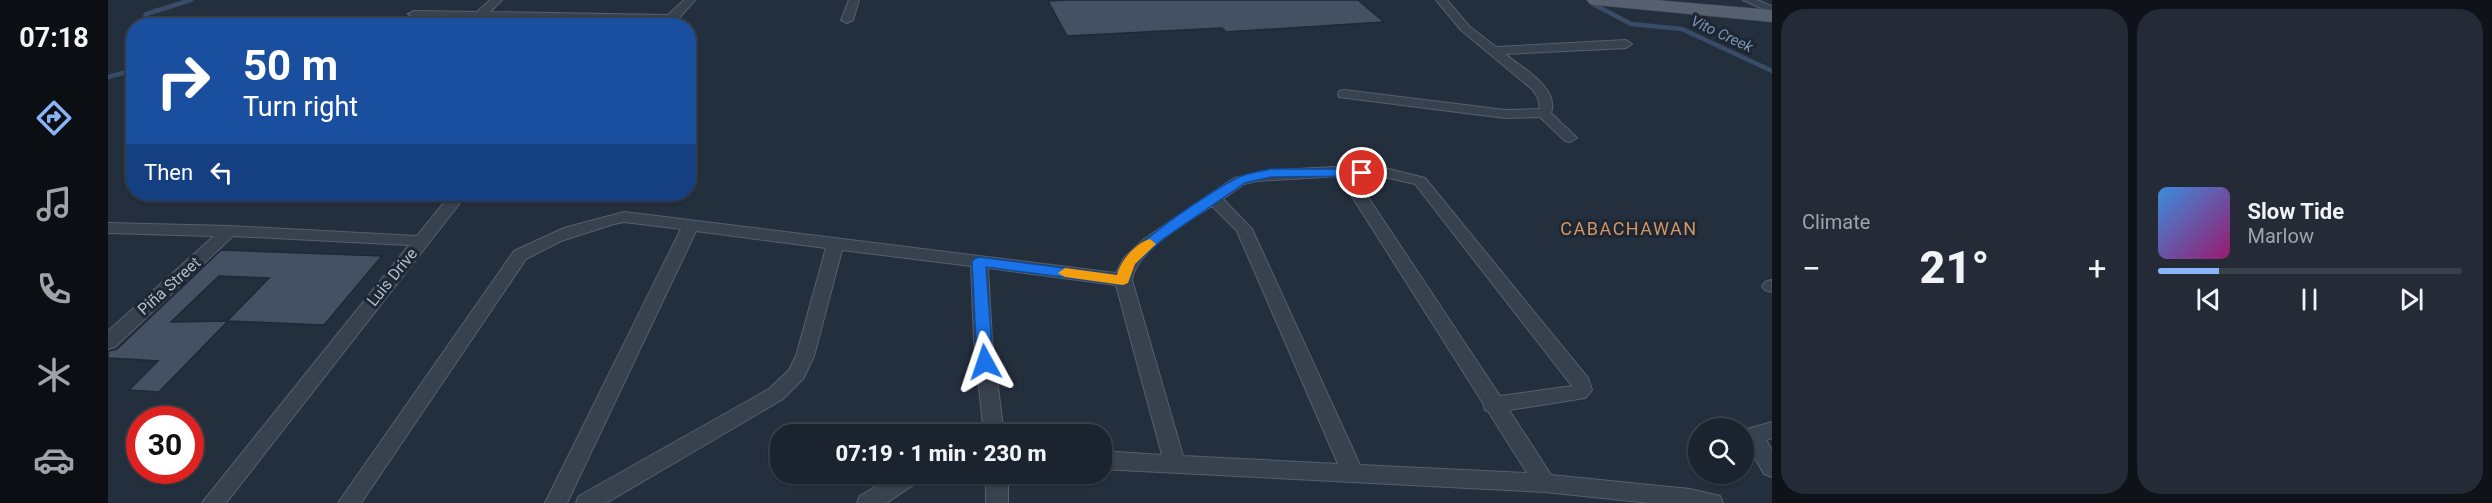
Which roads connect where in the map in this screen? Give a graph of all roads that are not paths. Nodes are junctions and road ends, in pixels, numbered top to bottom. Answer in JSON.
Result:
{"nodes":[{"id":1,"x":497,"y":0,"type":"edge"},
{"id":2,"x":690,"y":0,"type":"edge"},
{"id":3,"x":854,"y":0,"type":"edge"},
{"id":4,"x":1441,"y":0,"type":"edge"},
{"id":5,"x":1596,"y":0,"type":"edge"},
{"id":6,"x":1748,"y":0,"type":"edge"},
{"id":7,"x":1772,"y":10,"type":"edge"},
{"id":8,"x":414,"y":14,"type":"dead end"},
{"id":9,"x":479,"y":15,"type":"junction"},
{"id":10,"x":1772,"y":16,"type":"edge"},
{"id":11,"x":476,"y":18,"type":"edge"},
{"id":12,"x":847,"y":20,"type":"dead end"},
{"id":13,"x":1626,"y":44,"type":"dead end"},
{"id":14,"x":1495,"y":51,"type":"junction"},
{"id":15,"x":1344,"y":94,"type":"dead end"},
{"id":16,"x":1544,"y":113,"type":"junction"},
{"id":17,"x":1570,"y":138,"type":"dead end"},
{"id":18,"x":1344,"y":172,"type":"junction"},
{"id":19,"x":1214,"y":199,"type":"junction"},
{"id":20,"x":453,"y":201,"type":"edge"},
{"id":21,"x":691,"y":225,"type":"junction"},
{"id":22,"x":108,"y":228,"type":"edge"},
{"id":23,"x":229,"y":231,"type":"junction"},
{"id":24,"x":421,"y":241,"type":"junction"},
{"id":25,"x":835,"y":244,"type":"junction"},
{"id":26,"x":979,"y":262,"type":"junction"},
{"id":27,"x":1123,"y":280,"type":"junction"},
{"id":28,"x":108,"y":342,"type":"edge"},
{"id":29,"x":1492,"y":405,"type":"junction"},
{"id":30,"x":993,"y":424,"type":"edge"},
{"id":31,"x":1772,"y":430,"type":"edge"},
{"id":32,"x":1112,"y":461,"type":"edge"},
{"id":33,"x":1175,"y":464,"type":"junction"},
{"id":34,"x":1772,"y":468,"type":"edge"},
{"id":35,"x":1353,"y":473,"type":"junction"},
{"id":36,"x":1545,"y":483,"type":"junction"},
{"id":37,"x":897,"y":484,"type":"edge"},
{"id":38,"x":997,"y":484,"type":"edge"},
{"id":39,"x":213,"y":503,"type":"edge"},
{"id":40,"x":349,"y":503,"type":"edge"},
{"id":41,"x":556,"y":503,"type":"edge"},
{"id":42,"x":587,"y":503,"type":"edge"},
{"id":43,"x":868,"y":503,"type":"edge"},
{"id":44,"x":997,"y":503,"type":"edge"},
{"id":45,"x":1712,"y":503,"type":"edge"}],
"edges":[{"from":1,"to":9,"type":"street"},
{"from":2,"to":9,"type":"street"},
{"from":3,"to":12,"type":"street"},
{"from":4,"to":14,"type":"street"},
{"from":5,"to":10,"type":"main road"},
{"from":6,"to":7,"type":"street"},
{"from":8,"to":9,"type":"street"},
{"from":9,"to":11,"type":"street"},
{"from":13,"to":14,"type":"street"},
{"from":14,"to":16,"type":"street"},
{"from":15,"to":16,"type":"street"},
{"from":16,"to":17,"type":"street"},
{"from":18,"to":19,"type":"street"},
{"from":18,"to":29,"type":"street"},
{"from":18,"to":29,"type":"street"},
{"from":19,"to":27,"type":"street"},
{"from":19,"to":35,"type":"street"},
{"from":20,"to":24,"type":"street"},
{"from":21,"to":25,"type":"street"},
{"from":21,"to":40,"type":"street"},
{"from":21,"to":41,"type":"street"},
{"from":22,"to":23,"type":"street","name":"Luis Drive"},
{"from":23,"to":24,"type":"street","name":"Luis Drive"},
{"from":23,"to":28,"type":"street","name":"Piña Street"},
{"from":24,"to":39,"type":"street","name":"Luis Drive"},
{"from":25,"to":26,"type":"street"},
{"from":25,"to":42,"type":"street"},
{"from":26,"to":27,"type":"street"},
{"from":26,"to":30,"type":"street"},
{"from":27,"to":33,"type":"street"},
{"from":29,"to":36,"type":"street"},
{"from":31,"to":34,"type":"street"},
{"from":32,"to":33,"type":"street"},
{"from":33,"to":35,"type":"street"},
{"from":35,"to":36,"type":"street"},
{"from":36,"to":45,"type":"street"},
{"from":37,"to":43,"type":"street"},
{"from":38,"to":44,"type":"street"}]}
